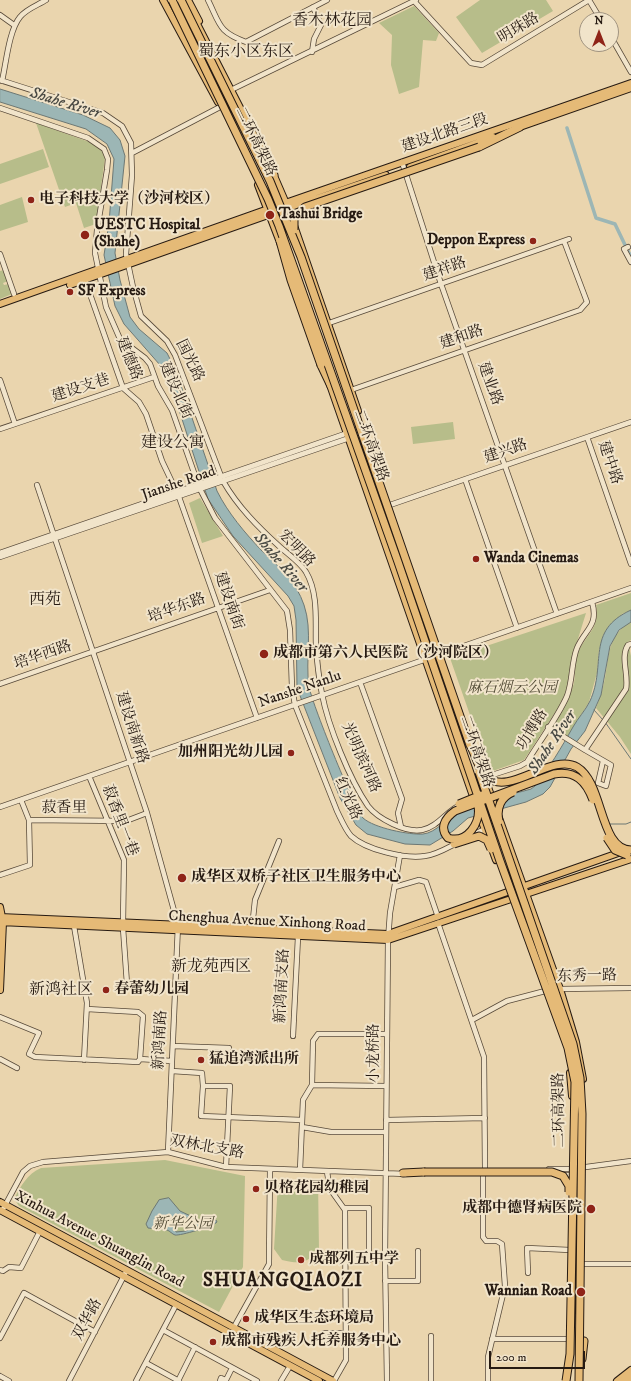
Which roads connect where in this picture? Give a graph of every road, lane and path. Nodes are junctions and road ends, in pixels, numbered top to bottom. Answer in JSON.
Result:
{"nodes":[{"id":1,"x":46,"y":0,"type":"edge"},
{"id":2,"x":162,"y":0,"type":"edge"},
{"id":3,"x":208,"y":0,"type":"edge"},
{"id":4,"x":327,"y":0,"type":"edge"},
{"id":5,"x":415,"y":0,"type":"edge"},
{"id":6,"x":589,"y":0,"type":"edge"},
{"id":7,"x":172,"y":1,"type":"edge"},
{"id":8,"x":184,"y":1,"type":"edge"},
{"id":9,"x":313,"y":7,"type":"junction"},
{"id":10,"x":596,"y":12,"type":"edge"},
{"id":11,"x":0,"y":15,"type":"edge"},
{"id":12,"x":14,"y":25,"type":"junction"},
{"id":13,"x":619,"y":51,"type":"edge"},
{"id":14,"x":312,"y":52,"type":"junction"},
{"id":15,"x":631,"y":72,"type":"edge"},
{"id":16,"x":1,"y":80,"type":"edge"},
{"id":17,"x":631,"y":83,"type":"edge"},
{"id":18,"x":631,"y":88,"type":"edge"},
{"id":19,"x":233,"y":90,"type":"junction"},
{"id":20,"x":220,"y":107,"type":"junction"},
{"id":21,"x":0,"y":108,"type":"edge"},
{"id":22,"x":520,"y":127,"type":"junction"},
{"id":23,"x":132,"y":153,"type":"junction"},
{"id":24,"x":402,"y":162,"type":"junction"},
{"id":25,"x":404,"y":170,"type":"junction"},
{"id":26,"x":274,"y":176,"type":"junction"},
{"id":27,"x":286,"y":205,"type":"junction"},
{"id":28,"x":269,"y":208,"type":"junction"},
{"id":29,"x":628,"y":247,"type":"dead end"},
{"id":30,"x":0,"y":254,"type":"edge"},
{"id":31,"x":301,"y":257,"type":"junction"},
{"id":32,"x":124,"y":262,"type":"junction"},
{"id":33,"x":631,"y":262,"type":"edge"},
{"id":34,"x":100,"y":271,"type":"junction"},
{"id":35,"x":85,"y":278,"type":"junction"},
{"id":36,"x":441,"y":284,"type":"junction"},
{"id":37,"x":14,"y":294,"type":"dead end"},
{"id":38,"x":0,"y":304,"type":"edge"},
{"id":39,"x":0,"y":308,"type":"edge"},
{"id":40,"x":580,"y":310,"type":"joint"},
{"id":41,"x":329,"y":323,"type":"junction"},
{"id":42,"x":464,"y":350,"type":"junction"},
{"id":43,"x":154,"y":377,"type":"junction"},
{"id":44,"x":0,"y":380,"type":"edge"},
{"id":45,"x":331,"y":386,"type":"junction"},
{"id":46,"x":124,"y":388,"type":"junction"},
{"id":47,"x":351,"y":390,"type":"junction"},
{"id":48,"x":631,"y":422,"type":"edge"},
{"id":49,"x":15,"y":424,"type":"junction"},
{"id":50,"x":0,"y":429,"type":"edge"},
{"id":51,"x":364,"y":430,"type":"junction"},
{"id":52,"x":348,"y":435,"type":"junction"},
{"id":53,"x":588,"y":437,"type":"junction"},
{"id":54,"x":505,"y":465,"type":"junction"},
{"id":55,"x":221,"y":476,"type":"junction"},
{"id":56,"x":465,"y":479,"type":"junction"},
{"id":57,"x":223,"y":481,"type":"junction"},
{"id":58,"x":199,"y":483,"type":"junction"},
{"id":59,"x":37,"y":485,"type":"dead end"},
{"id":60,"x":201,"y":489,"type":"junction"},
{"id":61,"x":176,"y":491,"type":"junction"},
{"id":62,"x":179,"y":497,"type":"junction"},
{"id":63,"x":390,"y":504,"type":"junction"},
{"id":64,"x":55,"y":537,"type":"junction"},
{"id":65,"x":0,"y":553,"type":"edge"},
{"id":66,"x":0,"y":557,"type":"edge"},
{"id":67,"x":631,"y":564,"type":"edge"},
{"id":68,"x":631,"y":588,"type":"edge"},
{"id":69,"x":270,"y":590,"type":"junction"},
{"id":70,"x":592,"y":602,"type":"junction"},
{"id":71,"x":218,"y":607,"type":"junction"},
{"id":72,"x":557,"y":614,"type":"junction"},
{"id":73,"x":517,"y":628,"type":"junction"},
{"id":74,"x":631,"y":644,"type":"edge"},
{"id":75,"x":93,"y":652,"type":"junction"},
{"id":76,"x":442,"y":654,"type":"junction"},
{"id":77,"x":426,"y":659,"type":"junction"},
{"id":78,"x":360,"y":682,"type":"junction"},
{"id":79,"x":0,"y":684,"type":"edge"},
{"id":80,"x":320,"y":696,"type":"junction"},
{"id":81,"x":296,"y":705,"type":"junction"},
{"id":82,"x":257,"y":718,"type":"junction"},
{"id":83,"x":548,"y":727,"type":"junction"},
{"id":84,"x":470,"y":745,"type":"junction"},
{"id":85,"x":585,"y":750,"type":"junction"},
{"id":86,"x":603,"y":761,"type":"junction"},
{"id":87,"x":130,"y":762,"type":"junction"},
{"id":88,"x":90,"y":776,"type":"junction"},
{"id":89,"x":485,"y":777,"type":"junction"},
{"id":90,"x":587,"y":782,"type":"junction"},
{"id":91,"x":475,"y":788,"type":"junction"},
{"id":92,"x":475,"y":799,"type":"junction"},
{"id":93,"x":22,"y":800,"type":"junction"},
{"id":94,"x":0,"y":807,"type":"edge"},
{"id":95,"x":147,"y":813,"type":"junction"},
{"id":96,"x":29,"y":820,"type":"junction"},
{"id":97,"x":107,"y":821,"type":"junction"},
{"id":98,"x":401,"y":827,"type":"junction"},
{"id":99,"x":485,"y":829,"type":"junction"},
{"id":100,"x":279,"y":840,"type":"dead end"},
{"id":101,"x":502,"y":841,"type":"junction"},
{"id":102,"x":631,"y":849,"type":"edge"},
{"id":103,"x":400,"y":855,"type":"junction"},
{"id":104,"x":631,"y":855,"type":"edge"},
{"id":105,"x":631,"y":859,"type":"edge"},
{"id":106,"x":500,"y":861,"type":"junction"},
{"id":107,"x":0,"y":875,"type":"edge"},
{"id":108,"x":523,"y":886,"type":"junction"},
{"id":109,"x":395,"y":887,"type":"junction"},
{"id":110,"x":508,"y":892,"type":"junction"},
{"id":111,"x":525,"y":895,"type":"junction"},
{"id":112,"x":510,"y":899,"type":"junction"},
{"id":113,"x":0,"y":906,"type":"edge"},
{"id":114,"x":2,"y":920,"type":"edge"},
{"id":115,"x":438,"y":920,"type":"junction"},
{"id":116,"x":123,"y":925,"type":"junction"},
{"id":117,"x":74,"y":926,"type":"junction"},
{"id":118,"x":179,"y":928,"type":"junction"},
{"id":119,"x":252,"y":928,"type":"junction"},
{"id":120,"x":298,"y":937,"type":"junction"},
{"id":121,"x":388,"y":937,"type":"junction"},
{"id":122,"x":631,"y":988,"type":"edge"},
{"id":123,"x":123,"y":989,"type":"dead end"},
{"id":124,"x":560,"y":989,"type":"junction"},
{"id":125,"x":0,"y":990,"type":"edge"},
{"id":126,"x":544,"y":990,"type":"junction"},
{"id":127,"x":87,"y":1009,"type":"junction"},
{"id":128,"x":0,"y":1018,"type":"edge"},
{"id":129,"x":472,"y":1020,"type":"junction"},
{"id":130,"x":387,"y":1034,"type":"junction"},
{"id":131,"x":292,"y":1036,"type":"dead end"},
{"id":132,"x":173,"y":1046,"type":"junction"},
{"id":133,"x":229,"y":1048,"type":"dead end"},
{"id":134,"x":0,"y":1059,"type":"edge"},
{"id":135,"x":140,"y":1059,"type":"junction"},
{"id":136,"x":84,"y":1060,"type":"junction"},
{"id":137,"x":172,"y":1061,"type":"junction"},
{"id":138,"x":18,"y":1068,"type":"dead end"},
{"id":139,"x":172,"y":1071,"type":"junction"},
{"id":140,"x":312,"y":1085,"type":"junction"},
{"id":141,"x":203,"y":1086,"type":"junction"},
{"id":142,"x":386,"y":1086,"type":"junction"},
{"id":143,"x":230,"y":1117,"type":"junction"},
{"id":144,"x":485,"y":1118,"type":"junction"},
{"id":145,"x":302,"y":1120,"type":"junction"},
{"id":146,"x":386,"y":1120,"type":"junction"},
{"id":147,"x":302,"y":1127,"type":"junction"},
{"id":148,"x":386,"y":1132,"type":"junction"},
{"id":149,"x":168,"y":1152,"type":"junction"},
{"id":150,"x":631,"y":1161,"type":"edge"},
{"id":151,"x":583,"y":1164,"type":"junction"},
{"id":152,"x":226,"y":1166,"type":"junction"},
{"id":153,"x":270,"y":1169,"type":"junction"},
{"id":154,"x":485,"y":1169,"type":"junction"},
{"id":155,"x":300,"y":1170,"type":"junction"},
{"id":156,"x":327,"y":1172,"type":"junction"},
{"id":157,"x":386,"y":1172,"type":"junction"},
{"id":158,"x":571,"y":1172,"type":"junction"},
{"id":159,"x":403,"y":1173,"type":"junction"},
{"id":160,"x":482,"y":1175,"type":"junction"},
{"id":161,"x":2,"y":1203,"type":"edge"},
{"id":162,"x":344,"y":1208,"type":"junction"},
{"id":163,"x":1,"y":1210,"type":"edge"},
{"id":164,"x":572,"y":1220,"type":"junction"},
{"id":165,"x":40,"y":1231,"type":"junction"},
{"id":166,"x":570,"y":1250,"type":"junction"},
{"id":167,"x":418,"y":1251,"type":"dead end"},
{"id":168,"x":385,"y":1258,"type":"junction"},
{"id":169,"x":345,"y":1260,"type":"junction"},
{"id":170,"x":369,"y":1260,"type":"junction"},
{"id":171,"x":581,"y":1264,"type":"junction"},
{"id":172,"x":631,"y":1264,"type":"edge"},
{"id":173,"x":0,"y":1270,"type":"edge"},
{"id":174,"x":128,"y":1270,"type":"junction"},
{"id":175,"x":528,"y":1273,"type":"dead end"},
{"id":176,"x":124,"y":1276,"type":"junction"},
{"id":177,"x":385,"y":1281,"type":"junction"},
{"id":178,"x":176,"y":1305,"type":"junction"},
{"id":179,"x":234,"y":1328,"type":"junction"},
{"id":180,"x":163,"y":1330,"type":"junction"},
{"id":181,"x":95,"y":1332,"type":"junction"},
{"id":182,"x":324,"y":1333,"type":"dead end"},
{"id":183,"x":346,"y":1333,"type":"junction"},
{"id":184,"x":431,"y":1336,"type":"dead end"},
{"id":185,"x":0,"y":1338,"type":"edge"},
{"id":186,"x":492,"y":1339,"type":"junction"},
{"id":187,"x":569,"y":1339,"type":"junction"},
{"id":188,"x":195,"y":1348,"type":"junction"},
{"id":189,"x":146,"y":1363,"type":"junction"},
{"id":190,"x":290,"y":1366,"type":"junction"},
{"id":191,"x":232,"y":1368,"type":"junction"},
{"id":192,"x":581,"y":1368,"type":"junction"},
{"id":193,"x":631,"y":1370,"type":"edge"},
{"id":194,"x":631,"y":1374,"type":"edge"},
{"id":195,"x":0,"y":1376,"type":"edge"},
{"id":196,"x":9,"y":1381,"type":"edge"},
{"id":197,"x":69,"y":1381,"type":"edge"},
{"id":198,"x":136,"y":1381,"type":"edge"},
{"id":199,"x":178,"y":1381,"type":"edge"},
{"id":200,"x":220,"y":1381,"type":"edge"},
{"id":201,"x":257,"y":1381,"type":"edge"},
{"id":202,"x":281,"y":1381,"type":"edge"},
{"id":203,"x":319,"y":1381,"type":"edge"},
{"id":204,"x":334,"y":1381,"type":"edge"},
{"id":205,"x":387,"y":1381,"type":"edge"},
{"id":206,"x":431,"y":1381,"type":"edge"},
{"id":207,"x":488,"y":1381,"type":"edge"},
{"id":208,"x":568,"y":1381,"type":"edge"},
{"id":209,"x":580,"y":1381,"type":"edge"},
{"id":210,"x":617,"y":1381,"type":"edge"},
{"id":211,"x":622,"y":1381,"type":"edge"}],
"edges":[{"from":1,"to":12,"type":"street"},
{"from":2,"to":20,"type":"main road"},
{"from":3,"to":9,"type":"street"},
{"from":4,"to":9,"type":"street"},
{"from":5,"to":6,"type":"street","name":"明珠路"},
{"from":5,"to":14,"type":"street"},
{"from":6,"to":10,"type":"street"},
{"from":7,"to":28,"type":"highway","name":"二环高架路","bridge":true},
{"from":8,"to":19,"type":"main road"},
{"from":8,"to":26,"type":"highway","bridge":true},
{"from":8,"to":31,"type":"highway","name":"二环高架路","bridge":true},
{"from":9,"to":14,"type":"street"},
{"from":11,"to":12,"type":"street"},
{"from":12,"to":16,"type":"street"},
{"from":13,"to":15,"type":"street"},
{"from":14,"to":19,"type":"street"},
{"from":16,"to":23,"type":"street","name":"国光路"},
{"from":17,"to":24,"type":"main road","name":"建设北路三段"},
{"from":18,"to":22,"type":"main road","name":"建设北路三段"},
{"from":19,"to":26,"type":"main road"},
{"from":20,"to":23,"type":"street"},
{"from":20,"to":28,"type":"main road"},
{"from":21,"to":34,"type":"street","name":"建设北街"},
{"from":22,"to":25,"type":"main road","name":"建设北路三段"},
{"from":22,"to":31,"type":"highway","bridge":true},
{"from":23,"to":32,"type":"street","name":"国光路"},
{"from":24,"to":25,"type":"street","name":"建业路"},
{"from":24,"to":27,"type":"main road","name":"建设北路三段"},
{"from":25,"to":27,"type":"main road","name":"建设北路三段"},
{"from":25,"to":36,"type":"street","name":"建业路"},
{"from":26,"to":27,"type":"main road"},
{"from":27,"to":28,"type":"main road","name":"建设北路三段"},
{"from":27,"to":41,"type":"main road"},
{"from":28,"to":32,"type":"main road","name":"建设北路三段"},
{"from":28,"to":45,"type":"main road"},
{"from":28,"to":45,"type":"highway","bridge":true},
{"from":28,"to":91,"type":"highway","name":"二环高架路","bridge":true},
{"from":29,"to":33,"type":"street"},
{"from":30,"to":37,"type":"street"},
{"from":31,"to":84,"type":"highway","name":"二环高架路","bridge":true},
{"from":32,"to":34,"type":"main road"},
{"from":32,"to":55,"type":"street","name":"国光路"},
{"from":34,"to":35,"type":"main road"},
{"from":34,"to":43,"type":"street","name":"建设北街"},
{"from":35,"to":38,"type":"main road"},
{"from":35,"to":39,"type":"main road"},
{"from":35,"to":46,"type":"street","name":"建德路"},
{"from":36,"to":40,"type":"street","name":"建祥路"},
{"from":36,"to":41,"type":"street","name":"建祥路"},
{"from":36,"to":42,"type":"street","name":"建业路"},
{"from":40,"to":42,"type":"street","name":"建和路"},
{"from":41,"to":47,"type":"main road"},
{"from":42,"to":47,"type":"street","name":"建和路"},
{"from":42,"to":54,"type":"street","name":"建业路"},
{"from":43,"to":46,"type":"street","name":"建设支巷"},
{"from":43,"to":58,"type":"street","name":"建设北街"},
{"from":44,"to":49,"type":"street"},
{"from":45,"to":52,"type":"main road"},
{"from":46,"to":49,"type":"street","name":"建设支巷"},
{"from":46,"to":61,"type":"street","name":"建德路"},
{"from":47,"to":51,"type":"main road"},
{"from":48,"to":53,"type":"street","name":"建兴路"},
{"from":49,"to":50,"type":"street","name":"建设支巷"},
{"from":51,"to":52,"type":"street","name":"Jianshe Road"},
{"from":51,"to":63,"type":"main road"},
{"from":52,"to":55,"type":"street","name":"Jianshe Road"},
{"from":52,"to":57,"type":"street","name":"Jianshe Road"},
{"from":52,"to":77,"type":"main road"},
{"from":53,"to":54,"type":"street","name":"建兴路"},
{"from":53,"to":67,"type":"street","name":"建中路"},
{"from":54,"to":56,"type":"street","name":"建兴路"},
{"from":54,"to":72,"type":"street","name":"建业路"},
{"from":55,"to":58,"type":"street","name":"Jianshe Road"},
{"from":56,"to":63,"type":"street","name":"建兴路"},
{"from":56,"to":73,"type":"street"},
{"from":57,"to":60,"type":"street","name":"Jianshe Road"},
{"from":57,"to":80,"type":"street","name":"宏明路"},
{"from":58,"to":61,"type":"street","name":"Jianshe Road"},
{"from":59,"to":64,"type":"street","name":"建设南新路"},
{"from":60,"to":62,"type":"street","name":"Jianshe Road"},
{"from":60,"to":69,"type":"street","name":"红光路"},
{"from":61,"to":62,"type":"street","name":"建设南街"},
{"from":61,"to":64,"type":"street","name":"Jianshe Road"},
{"from":62,"to":64,"type":"street","name":"Jianshe Road"},
{"from":62,"to":71,"type":"street","name":"建设南街"},
{"from":63,"to":76,"type":"main road"},
{"from":64,"to":65,"type":"street","name":"Jianshe Road"},
{"from":64,"to":66,"type":"street","name":"Jianshe Road"},
{"from":64,"to":75,"type":"street","name":"建设南新路"},
{"from":68,"to":70,"type":"street","name":"Nanshe Nanlu"},
{"from":69,"to":71,"type":"street","name":"培华东路"},
{"from":69,"to":81,"type":"street","name":"红光路"},
{"from":70,"to":72,"type":"street","name":"Nanshe Nanlu"},
{"from":70,"to":83,"type":"street","name":"功博路"},
{"from":71,"to":75,"type":"street","name":"培华东路"},
{"from":71,"to":82,"type":"street","name":"建设南街"},
{"from":72,"to":73,"type":"street","name":"Nanshe Nanlu"},
{"from":73,"to":76,"type":"street","name":"Nanshe Nanlu"},
{"from":74,"to":85,"type":"street"},
{"from":75,"to":79,"type":"street","name":"培华西路"},
{"from":75,"to":87,"type":"street","name":"建设南新路"},
{"from":76,"to":77,"type":"street","name":"Nanshe Nanlu"},
{"from":76,"to":89,"type":"main road"},
{"from":77,"to":78,"type":"street","name":"Nanshe Nanlu"},
{"from":77,"to":92,"type":"main road"},
{"from":78,"to":80,"type":"street","name":"Nanshe Nanlu"},
{"from":78,"to":98,"type":"street"},
{"from":80,"to":81,"type":"street","name":"Nanshe Nanlu"},
{"from":80,"to":98,"type":"street","name":"光明滨河路"},
{"from":81,"to":82,"type":"street","name":"Nanshe Nanlu"},
{"from":81,"to":103,"type":"street","name":"红光路"},
{"from":82,"to":87,"type":"street","name":"Nanshe Nanlu"},
{"from":83,"to":85,"type":"street"},
{"from":83,"to":89,"type":"street","name":"功博路"},
{"from":84,"to":90,"type":"highway","bridge":true},
{"from":84,"to":101,"type":"highway","name":"二环高架路","bridge":true},
{"from":85,"to":86,"type":"street"},
{"from":86,"to":86,"type":"street"},
{"from":87,"to":88,"type":"street","name":"Nanshe Nanlu"},
{"from":87,"to":95,"type":"street","name":"建设南新路"},
{"from":88,"to":93,"type":"street","name":"Nanshe Nanlu"},
{"from":88,"to":97,"type":"street","name":"菽香里一巷"},
{"from":89,"to":108,"type":"main road","bridge":true},
{"from":90,"to":91,"type":"highway","bridge":true},
{"from":90,"to":101,"type":"highway","bridge":true},
{"from":90,"to":102,"type":"highway","bridge":true},
{"from":90,"to":104,"type":"highway","bridge":true},
{"from":90,"to":106,"type":"highway","bridge":true},
{"from":91,"to":106,"type":"highway","name":"二环高架路","bridge":true},
{"from":92,"to":98,"type":"street","name":"光明滨河路"},
{"from":92,"to":99,"type":"main road","bridge":true},
{"from":93,"to":94,"type":"street","name":"Nanshe Nanlu"},
{"from":93,"to":96,"type":"street"},
{"from":95,"to":97,"type":"street","name":"菽香里"},
{"from":95,"to":118,"type":"street","name":"建设南新路"},
{"from":96,"to":97,"type":"street","name":"菽香里"},
{"from":96,"to":107,"type":"street"},
{"from":97,"to":116,"type":"street","name":"菽香里一巷"},
{"from":99,"to":103,"type":"street","name":"红光路"},
{"from":99,"to":110,"type":"main road"},
{"from":100,"to":119,"type":"street"},
{"from":101,"to":151,"type":"highway","name":"二环高架路","bridge":true},
{"from":102,"to":108,"type":"main road","name":"Chenghua Avenue Xinhong Road"},
{"from":103,"to":109,"type":"street","name":"小龙桥路"},
{"from":105,"to":111,"type":"main road","name":"Chenghua Avenue Xinhong Road"},
{"from":106,"to":164,"type":"highway","name":"二环高架路","bridge":true},
{"from":108,"to":110,"type":"main road","name":"Chenghua Avenue Xinhong Road"},
{"from":108,"to":111,"type":"main road"},
{"from":109,"to":115,"type":"street"},
{"from":109,"to":121,"type":"street","name":"小龙桥路"},
{"from":110,"to":112,"type":"main road"},
{"from":110,"to":115,"type":"main road","name":"Chenghua Avenue Xinhong Road"},
{"from":111,"to":112,"type":"main road","name":"Chenghua Avenue Xinhong Road"},
{"from":111,"to":124,"type":"main road"},
{"from":112,"to":115,"type":"main road","name":"Chenghua Avenue Xinhong Road"},
{"from":112,"to":126,"type":"main road"},
{"from":113,"to":114,"type":"main road"},
{"from":114,"to":116,"type":"main road","name":"Chenghua Avenue Xinhong Road"},
{"from":114,"to":117,"type":"main road","name":"Chenghua Avenue Xinhong Road"},
{"from":114,"to":125,"type":"main road"},
{"from":115,"to":121,"type":"main road","name":"Chenghua Avenue Xinhong Road"},
{"from":115,"to":129,"type":"street"},
{"from":116,"to":117,"type":"main road","name":"Chenghua Avenue Xinhong Road"},
{"from":116,"to":118,"type":"main road","name":"Chenghua Avenue Xinhong Road"},
{"from":116,"to":123,"type":"street","name":"菽香里一巷"},
{"from":117,"to":127,"type":"street"},
{"from":118,"to":119,"type":"main road","name":"Chenghua Avenue Xinhong Road"},
{"from":118,"to":120,"type":"main road","name":"Chenghua Avenue Xinhong Road"},
{"from":118,"to":132,"type":"street","name":"新鸿南路"},
{"from":119,"to":121,"type":"main road","name":"Chenghua Avenue Xinhong Road"},
{"from":120,"to":121,"type":"main road","name":"Chenghua Avenue Xinhong Road"},
{"from":120,"to":131,"type":"street","name":"新鸿南支路"},
{"from":121,"to":130,"type":"street","name":"小龙桥路"},
{"from":122,"to":124,"type":"street","name":"东秀一路"},
{"from":124,"to":126,"type":"street","name":"东秀一路"},
{"from":124,"to":151,"type":"main road"},
{"from":126,"to":129,"type":"street","name":"东秀一路"},
{"from":126,"to":158,"type":"main road"},
{"from":127,"to":135,"type":"street"},
{"from":127,"to":136,"type":"street"},
{"from":128,"to":136,"type":"street"},
{"from":129,"to":144,"type":"street"},
{"from":130,"to":140,"type":"street"},
{"from":130,"to":142,"type":"street","name":"小龙桥路"},
{"from":132,"to":133,"type":"street"},
{"from":132,"to":137,"type":"street","name":"新鸿南路"},
{"from":134,"to":138,"type":"street"},
{"from":135,"to":136,"type":"street"},
{"from":135,"to":137,"type":"street"},
{"from":137,"to":139,"type":"street","name":"新鸿南路"},
{"from":139,"to":141,"type":"street"},
{"from":139,"to":149,"type":"street","name":"新鸿南路"},
{"from":140,"to":142,"type":"street"},
{"from":140,"to":145,"type":"street"},
{"from":141,"to":143,"type":"street"},
{"from":141,"to":143,"type":"street"},
{"from":142,"to":146,"type":"street","name":"小龙桥路"},
{"from":143,"to":145,"type":"street"},
{"from":143,"to":152,"type":"street"},
{"from":144,"to":146,"type":"street"},
{"from":144,"to":154,"type":"street"},
{"from":145,"to":147,"type":"street"},
{"from":146,"to":148,"type":"street","name":"小龙桥路"},
{"from":147,"to":148,"type":"street"},
{"from":147,"to":155,"type":"street"},
{"from":148,"to":157,"type":"street","name":"小龙桥路"},
{"from":149,"to":152,"type":"street","name":"双林北支路"},
{"from":149,"to":161,"type":"street","name":"双林北支路"},
{"from":150,"to":151,"type":"street"},
{"from":151,"to":158,"type":"street"},
{"from":151,"to":171,"type":"main road"},
{"from":151,"to":192,"type":"highway","bridge":true},
{"from":151,"to":209,"type":"highway","name":"二环高架路","bridge":true},
{"from":152,"to":153,"type":"street","name":"双林北支路"},
{"from":153,"to":155,"type":"street","name":"双林北支路"},
{"from":153,"to":179,"type":"street"},
{"from":154,"to":157,"type":"street"},
{"from":154,"to":158,"type":"street"},
{"from":155,"to":156,"type":"street","name":"双林北支路"},
{"from":156,"to":157,"type":"street","name":"双林北支路"},
{"from":156,"to":162,"type":"street"},
{"from":157,"to":159,"type":"street"},
{"from":157,"to":168,"type":"street","name":"小龙桥路"},
{"from":158,"to":160,"type":"street"},
{"from":158,"to":166,"type":"main road"},
{"from":159,"to":160,"type":"street"},
{"from":159,"to":164,"type":"highway","bridge":true},
{"from":160,"to":186,"type":"street"},
{"from":161,"to":163,"type":"street","name":"双林北支路"},
{"from":161,"to":174,"type":"main road","name":"Xinhua Avenue Shuanglin Road"},
{"from":162,"to":169,"type":"street"},
{"from":162,"to":170,"type":"street"},
{"from":163,"to":165,"type":"main road","name":"Xinhua Avenue Shuanglin Road"},
{"from":164,"to":208,"type":"highway","name":"二环高架路","bridge":true},
{"from":165,"to":173,"type":"street"},
{"from":165,"to":176,"type":"main road","name":"Xinhua Avenue Shuanglin Road"},
{"from":166,"to":175,"type":"street"},
{"from":166,"to":187,"type":"main road"},
{"from":167,"to":177,"type":"street"},
{"from":168,"to":170,"type":"street"},
{"from":168,"to":177,"type":"street","name":"小龙桥路"},
{"from":169,"to":170,"type":"street"},
{"from":169,"to":183,"type":"street"},
{"from":171,"to":172,"type":"street"},
{"from":171,"to":192,"type":"main road"},
{"from":174,"to":176,"type":"street","name":"双华路"},
{"from":174,"to":179,"type":"main road","name":"Xinhua Avenue Shuanglin Road"},
{"from":176,"to":178,"type":"main road","name":"Xinhua Avenue Shuanglin Road"},
{"from":176,"to":181,"type":"street","name":"双华路"},
{"from":177,"to":205,"type":"street","name":"小龙桥路"},
{"from":178,"to":180,"type":"street"},
{"from":178,"to":190,"type":"main road","name":"Xinhua Avenue Shuanglin Road"},
{"from":179,"to":204,"type":"main road","name":"Xinhua Avenue Shuanglin Road"},
{"from":180,"to":188,"type":"street"},
{"from":180,"to":189,"type":"street"},
{"from":181,"to":185,"type":"street"},
{"from":181,"to":197,"type":"street","name":"双华路"},
{"from":182,"to":183,"type":"street"},
{"from":183,"to":204,"type":"street"},
{"from":184,"to":206,"type":"street"},
{"from":186,"to":187,"type":"street"},
{"from":186,"to":207,"type":"street"},
{"from":187,"to":208,"type":"main road"},
{"from":188,"to":191,"type":"street"},
{"from":188,"to":199,"type":"street"},
{"from":189,"to":198,"type":"street"},
{"from":189,"to":199,"type":"street"},
{"from":190,"to":202,"type":"street"},
{"from":190,"to":203,"type":"main road","name":"Xinhua Avenue Shuanglin Road"},
{"from":191,"to":200,"type":"street"},
{"from":191,"to":201,"type":"street"},
{"from":192,"to":209,"type":"main road"},
{"from":193,"to":210,"type":"main road"},
{"from":194,"to":211,"type":"highway"},
{"from":195,"to":196,"type":"street"}]}
